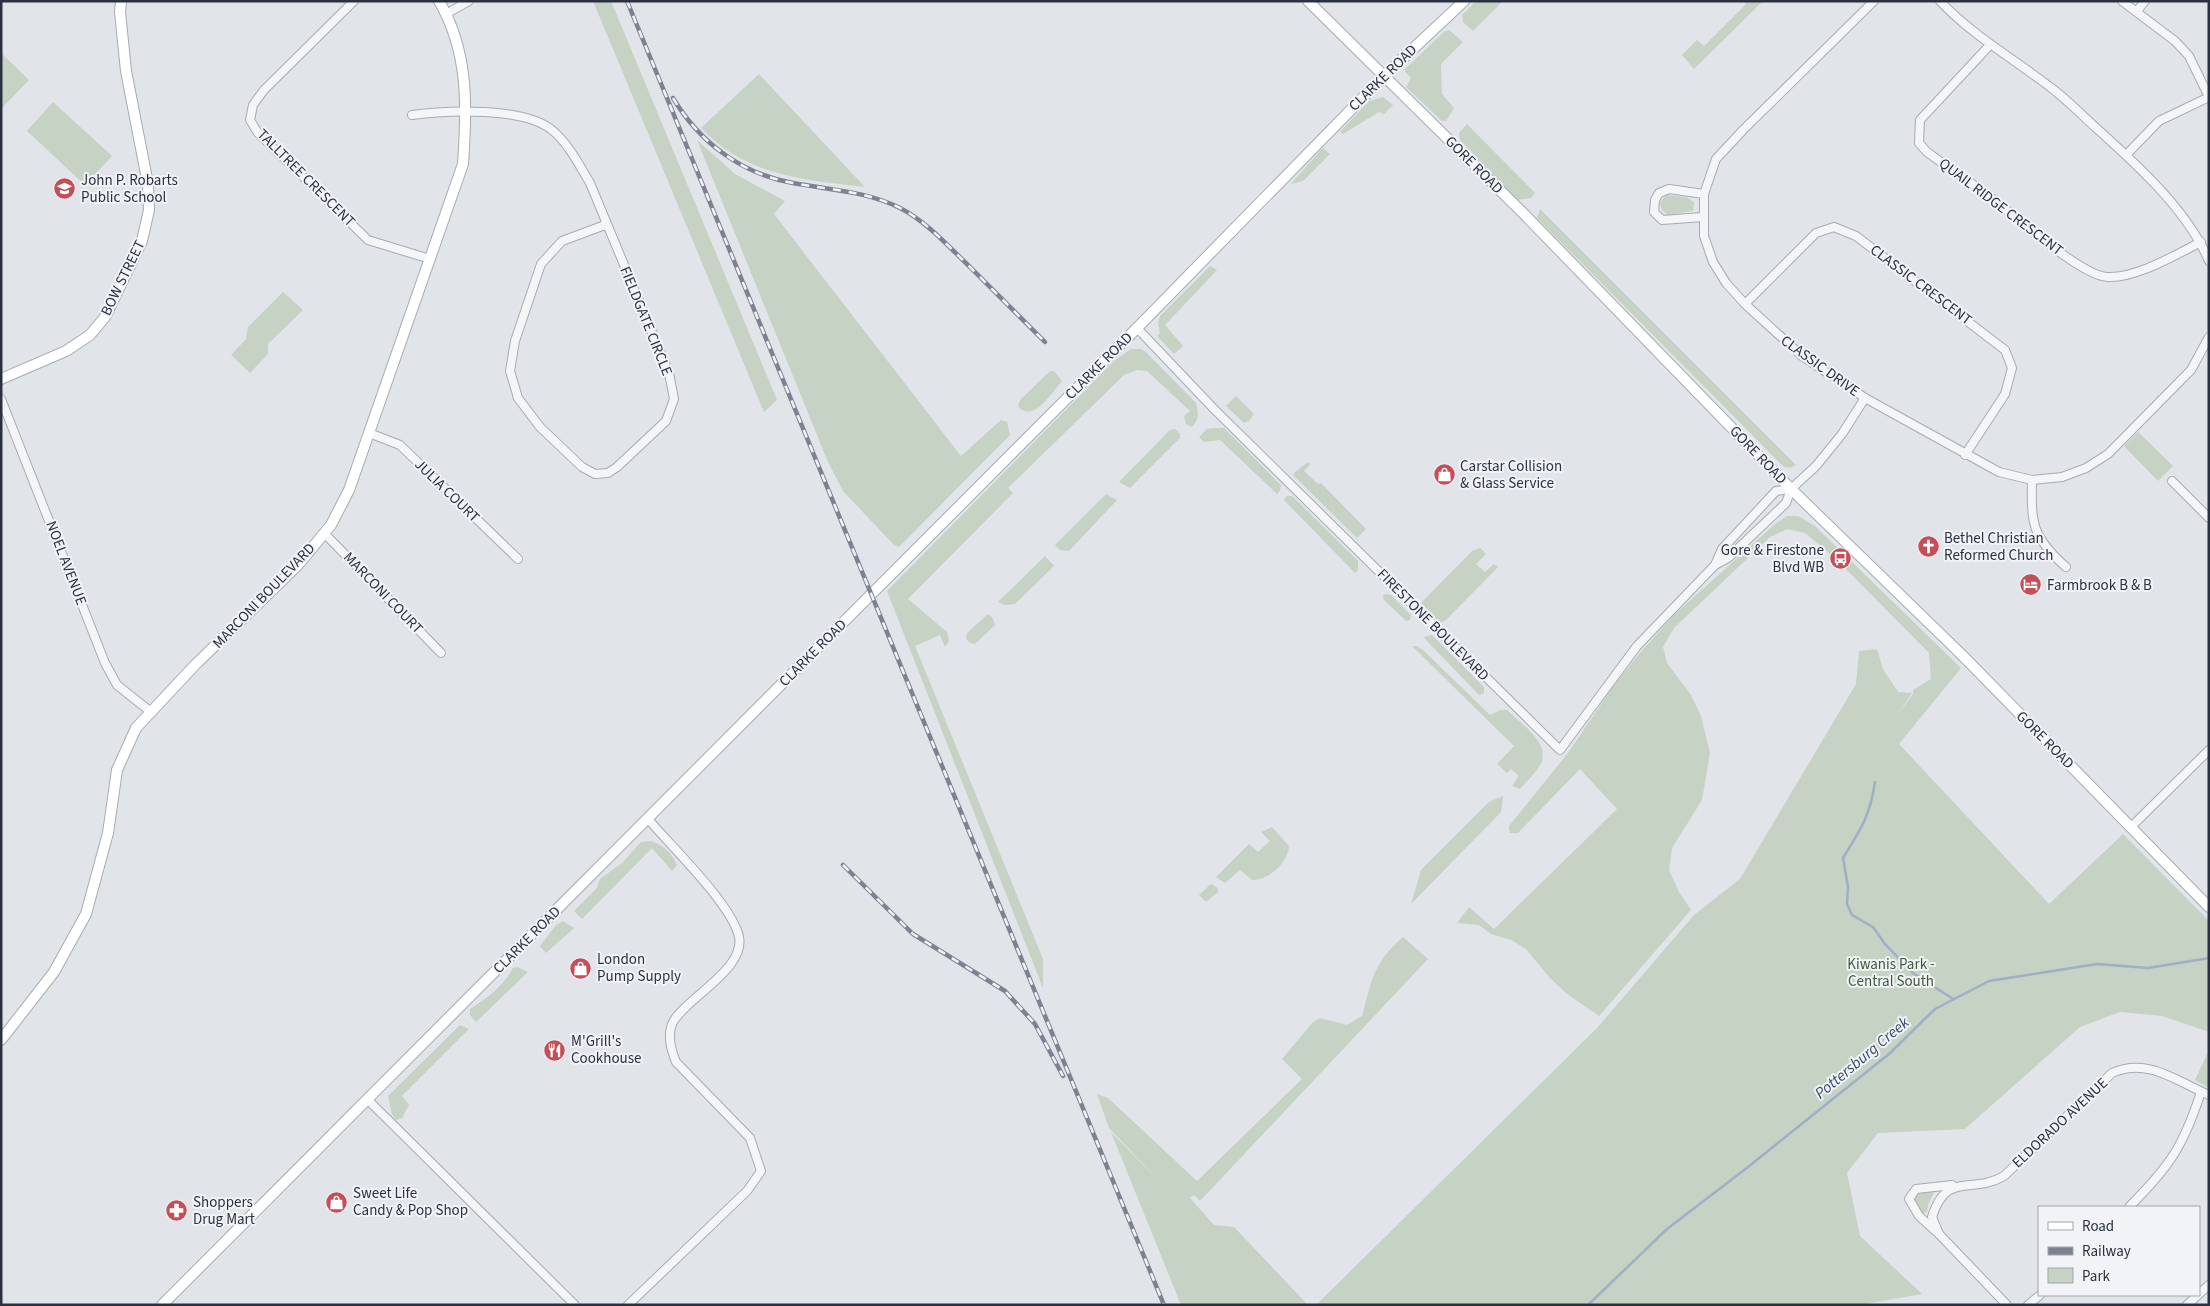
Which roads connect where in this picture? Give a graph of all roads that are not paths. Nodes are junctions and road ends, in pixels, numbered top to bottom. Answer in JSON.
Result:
{"nodes":[{"id":1,"x":121,"y":1,"type":"edge"},
{"id":2,"x":354,"y":1,"type":"edge"},
{"id":3,"x":439,"y":1,"type":"edge"},
{"id":4,"x":468,"y":1,"type":"edge"},
{"id":5,"x":1308,"y":1,"type":"edge"},
{"id":6,"x":1464,"y":1,"type":"edge"},
{"id":7,"x":1874,"y":1,"type":"edge"},
{"id":8,"x":1940,"y":1,"type":"edge"},
{"id":9,"x":2122,"y":1,"type":"edge"},
{"id":10,"x":2145,"y":1,"type":"edge"},
{"id":11,"x":2137,"y":11,"type":"junction"},
{"id":12,"x":446,"y":14,"type":"junction"},
{"id":13,"x":1989,"y":46,"type":"junction"},
{"id":14,"x":1384,"y":76,"type":"junction"},
{"id":15,"x":2209,"y":96,"type":"edge"},
{"id":16,"x":466,"y":111,"type":"junction"},
{"id":17,"x":412,"y":115,"type":"dead end"},
{"id":18,"x":2126,"y":155,"type":"junction"},
{"id":19,"x":1704,"y":194,"type":"junction"},
{"id":20,"x":1703,"y":217,"type":"junction"},
{"id":21,"x":606,"y":225,"type":"junction"},
{"id":22,"x":2201,"y":242,"type":"junction"},
{"id":23,"x":430,"y":259,"type":"junction"},
{"id":24,"x":2209,"y":261,"type":"edge"},
{"id":25,"x":1745,"y":304,"type":"junction"},
{"id":26,"x":1137,"y":328,"type":"junction"},
{"id":27,"x":2209,"y":337,"type":"edge"},
{"id":28,"x":1,"y":379,"type":"edge"},
{"id":29,"x":1865,"y":398,"type":"junction"},
{"id":30,"x":1,"y":399,"type":"edge"},
{"id":31,"x":369,"y":433,"type":"junction"},
{"id":32,"x":1965,"y":455,"type":"junction"},
{"id":33,"x":2032,"y":480,"type":"junction"},
{"id":34,"x":2172,"y":481,"type":"dead end"},
{"id":35,"x":1791,"y":489,"type":"junction"},
{"id":36,"x":2209,"y":518,"type":"edge"},
{"id":37,"x":324,"y":533,"type":"junction"},
{"id":38,"x":518,"y":559,"type":"dead end"},
{"id":39,"x":1715,"y":565,"type":"junction"},
{"id":40,"x":2066,"y":567,"type":"dead end"},
{"id":41,"x":441,"y":653,"type":"dead end"},
{"id":42,"x":151,"y":712,"type":"junction"},
{"id":43,"x":2209,"y":750,"type":"edge"},
{"id":44,"x":648,"y":819,"type":"junction"},
{"id":45,"x":2131,"y":827,"type":"junction"},
{"id":46,"x":2209,"y":907,"type":"edge"},
{"id":47,"x":1,"y":1040,"type":"edge"},
{"id":48,"x":2205,"y":1093,"type":"edge"},
{"id":49,"x":368,"y":1099,"type":"junction"},
{"id":50,"x":1967,"y":1184,"type":"junction"},
{"id":51,"x":2130,"y":1206,"type":"edge"},
{"id":52,"x":1939,"y":1234,"type":"junction"},
{"id":53,"x":2039,"y":1296,"type":"edge"},
{"id":54,"x":2196,"y":1296,"type":"edge"},
{"id":55,"x":162,"y":1305,"type":"edge"},
{"id":56,"x":575,"y":1305,"type":"edge"},
{"id":57,"x":628,"y":1305,"type":"edge"},
{"id":58,"x":2007,"y":1305,"type":"edge"},
{"id":59,"x":2028,"y":1305,"type":"edge"},
{"id":60,"x":2187,"y":1305,"type":"edge"}],
"edges":[{"from":1,"to":28,"type":"main road","name":"BOW STREET"},
{"from":2,"to":23,"type":"street","name":"TALLTREE CRESCENT"},
{"from":3,"to":12,"type":"main road","name":"MARCONI BOULEVARD"},
{"from":4,"to":12,"type":"street"},
{"from":5,"to":14,"type":"main road","name":"GORE ROAD"},
{"from":6,"to":14,"type":"main road","name":"CLARKE ROAD"},
{"from":7,"to":19,"type":"street","name":"CLASSIC DRIVE"},
{"from":8,"to":13,"type":"street"},
{"from":9,"to":11,"type":"street"},
{"from":10,"to":11,"type":"street"},
{"from":11,"to":15,"type":"street"},
{"from":12,"to":16,"type":"main road","name":"MARCONI BOULEVARD"},
{"from":13,"to":18,"type":"street"},
{"from":13,"to":22,"type":"street","name":"QUAIL RIDGE CRESCENT"},
{"from":14,"to":26,"type":"main road","name":"CLARKE ROAD"},
{"from":14,"to":35,"type":"main road","name":"GORE ROAD"},
{"from":15,"to":18,"type":"street"},
{"from":16,"to":17,"type":"street","name":"FIELDGATE CIRCLE"},
{"from":16,"to":21,"type":"street","name":"FIELDGATE CIRCLE"},
{"from":16,"to":23,"type":"main road","name":"MARCONI BOULEVARD"},
{"from":18,"to":22,"type":"street"},
{"from":19,"to":20,"type":"street","name":"CLASSIC DRIVE"},
{"from":19,"to":20,"type":"street"},
{"from":20,"to":25,"type":"street","name":"CLASSIC DRIVE"},
{"from":21,"to":21,"type":"street","name":"FIELDGATE CIRCLE"},
{"from":22,"to":24,"type":"street"},
{"from":23,"to":31,"type":"main road","name":"MARCONI BOULEVARD"},
{"from":25,"to":29,"type":"street","name":"CLASSIC DRIVE"},
{"from":25,"to":32,"type":"street","name":"CLASSIC CRESCENT"},
{"from":26,"to":39,"type":"street","name":"FIRESTONE BOULEVARD"},
{"from":26,"to":44,"type":"main road","name":"CLARKE ROAD"},
{"from":27,"to":33,"type":"street","name":"CLASSIC DRIVE"},
{"from":29,"to":32,"type":"street","name":"CLASSIC DRIVE"},
{"from":29,"to":35,"type":"street","name":"FIRESTONE BOULEVARD"},
{"from":30,"to":42,"type":"street","name":"NOEL AVENUE"},
{"from":31,"to":37,"type":"main road","name":"MARCONI BOULEVARD"},
{"from":31,"to":38,"type":"street","name":"JULIA COURT"},
{"from":32,"to":33,"type":"street","name":"CLASSIC DRIVE"},
{"from":33,"to":40,"type":"street"},
{"from":34,"to":36,"type":"street"},
{"from":35,"to":39,"type":"street","name":"FIRESTONE BOULEVARD"},
{"from":35,"to":39,"type":"street","name":"FIRESTONE BOULEVARD"},
{"from":35,"to":45,"type":"main road","name":"GORE ROAD"},
{"from":37,"to":41,"type":"street","name":"MARCONI COURT"},
{"from":37,"to":42,"type":"main road","name":"MARCONI BOULEVARD"},
{"from":42,"to":47,"type":"main road","name":"MARCONI BOULEVARD"},
{"from":43,"to":45,"type":"street"},
{"from":44,"to":49,"type":"main road","name":"CLARKE ROAD"},
{"from":44,"to":57,"type":"street"},
{"from":45,"to":46,"type":"main road","name":"GORE ROAD"},
{"from":48,"to":50,"type":"street","name":"ELDORADO AVENUE"},
{"from":48,"to":51,"type":"street"},
{"from":49,"to":55,"type":"main road","name":"CLARKE ROAD"},
{"from":49,"to":56,"type":"street"},
{"from":50,"to":52,"type":"street","name":"ELDORADO AVENUE"},
{"from":50,"to":52,"type":"street","name":"ELDORADO AVENUE"},
{"from":52,"to":58,"type":"street"},
{"from":53,"to":59,"type":"street"},
{"from":54,"to":60,"type":"street"}]}
